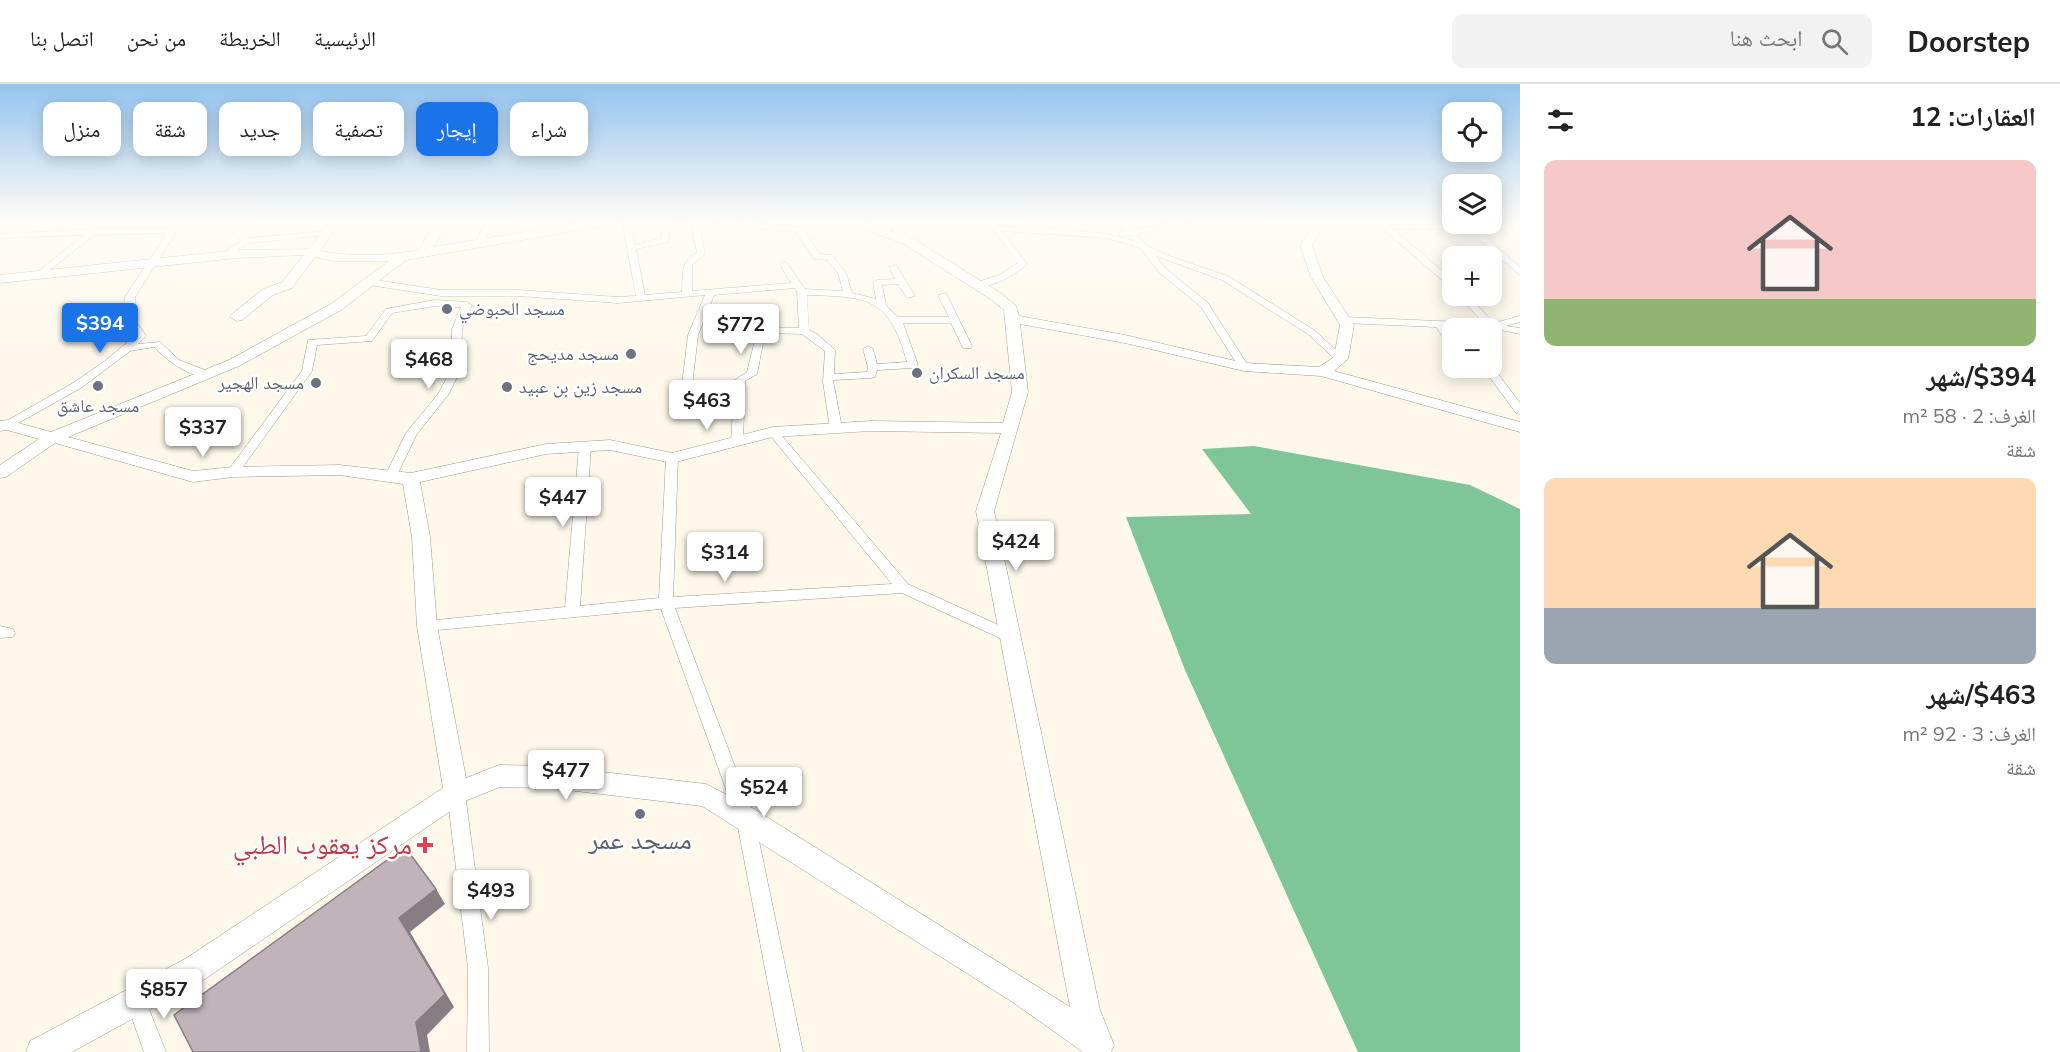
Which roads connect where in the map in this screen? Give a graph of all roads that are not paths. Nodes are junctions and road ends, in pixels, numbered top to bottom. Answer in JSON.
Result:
{"nodes":[{"id":1,"x":51,"y":266,"type":"edge"},
{"id":2,"x":126,"y":266,"type":"edge"},
{"id":3,"x":149,"y":266,"type":"edge"},
{"id":4,"x":301,"y":266,"type":"edge"},
{"id":5,"x":390,"y":266,"type":"edge"},
{"id":6,"x":635,"y":266,"type":"edge"},
{"id":7,"x":688,"y":266,"type":"edge"},
{"id":8,"x":785,"y":266,"type":"edge"},
{"id":9,"x":836,"y":266,"type":"edge"},
{"id":10,"x":948,"y":266,"type":"edge"},
{"id":11,"x":1020,"y":266,"type":"edge"},
{"id":12,"x":1159,"y":266,"type":"edge"},
{"id":13,"x":1190,"y":266,"type":"edge"},
{"id":14,"x":1313,"y":266,"type":"edge"},
{"id":15,"x":893,"y":267,"type":"dead end"},
{"id":16,"x":41,"y":274,"type":"junction"},
{"id":17,"x":0,"y":279,"type":"edge"},
{"id":18,"x":901,"y":281,"type":"junction"},
{"id":19,"x":369,"y":282,"type":"junction"},
{"id":20,"x":978,"y":285,"type":"junction"},
{"id":21,"x":800,"y":288,"type":"junction"},
{"id":22,"x":711,"y":292,"type":"junction"},
{"id":23,"x":687,"y":294,"type":"junction"},
{"id":24,"x":848,"y":294,"type":"junction"},
{"id":25,"x":943,"y":295,"type":"dead end"},
{"id":26,"x":910,"y":296,"type":"dead end"},
{"id":27,"x":641,"y":298,"type":"junction"},
{"id":28,"x":882,"y":304,"type":"junction"},
{"id":29,"x":1473,"y":306,"type":"edge"},
{"id":30,"x":237,"y":317,"type":"dead end"},
{"id":31,"x":1012,"y":318,"type":"junction"},
{"id":32,"x":1484,"y":318,"type":"edge"},
{"id":33,"x":1520,"y":319,"type":"edge"},
{"id":34,"x":898,"y":320,"type":"junction"},
{"id":35,"x":954,"y":320,"type":"junction"},
{"id":36,"x":1344,"y":320,"type":"junction"},
{"id":37,"x":1439,"y":324,"type":"junction"},
{"id":38,"x":1442,"y":324,"type":"edge"},
{"id":39,"x":1502,"y":324,"type":"edge"},
{"id":40,"x":1442,"y":328,"type":"edge"},
{"id":41,"x":1502,"y":328,"type":"edge"},
{"id":42,"x":804,"y":331,"type":"junction"},
{"id":43,"x":1520,"y":331,"type":"edge"},
{"id":44,"x":967,"y":346,"type":"dead end"},
{"id":45,"x":128,"y":348,"type":"junction"},
{"id":46,"x":868,"y":349,"type":"dead end"},
{"id":47,"x":1341,"y":359,"type":"junction"},
{"id":48,"x":873,"y":367,"type":"junction"},
{"id":49,"x":1244,"y":367,"type":"junction"},
{"id":50,"x":1322,"y":372,"type":"junction"},
{"id":51,"x":206,"y":374,"type":"junction"},
{"id":52,"x":828,"y":377,"type":"junction"},
{"id":53,"x":1495,"y":378,"type":"edge"},
{"id":54,"x":686,"y":394,"type":"dead end"},
{"id":55,"x":1520,"y":411,"type":"edge"},
{"id":56,"x":4,"y":426,"type":"edge"},
{"id":57,"x":1520,"y":427,"type":"edge"},
{"id":58,"x":836,"y":428,"type":"junction"},
{"id":59,"x":1011,"y":428,"type":"junction"},
{"id":60,"x":773,"y":432,"type":"junction"},
{"id":61,"x":54,"y":437,"type":"junction"},
{"id":62,"x":737,"y":441,"type":"junction"},
{"id":63,"x":585,"y":447,"type":"junction"},
{"id":64,"x":672,"y":458,"type":"junction"},
{"id":65,"x":233,"y":472,"type":"junction"},
{"id":66,"x":0,"y":473,"type":"edge"},
{"id":67,"x":401,"y":477,"type":"junction"},
{"id":68,"x":903,"y":588,"type":"junction"},
{"id":69,"x":666,"y":603,"type":"junction"},
{"id":70,"x":572,"y":612,"type":"junction"},
{"id":71,"x":427,"y":626,"type":"junction"},
{"id":72,"x":1010,"y":636,"type":"junction"},
{"id":73,"x":456,"y":794,"type":"junction"},
{"id":74,"x":745,"y":817,"type":"junction"},
{"id":75,"x":136,"y":1001,"type":"junction"},
{"id":76,"x":1101,"y":1048,"type":"edge"},
{"id":77,"x":41,"y":1052,"type":"edge"},
{"id":78,"x":155,"y":1052,"type":"edge"},
{"id":79,"x":478,"y":1052,"type":"edge"},
{"id":80,"x":792,"y":1052,"type":"edge"}],
"edges":[{"from":1,"to":16,"type":"street"},
{"from":2,"to":16,"type":"street"},
{"from":3,"to":45,"type":"street"},
{"from":4,"to":30,"type":"street"},
{"from":5,"to":19,"type":"street"},
{"from":6,"to":27,"type":"street"},
{"from":7,"to":23,"type":"street"},
{"from":8,"to":21,"type":"street"},
{"from":9,"to":24,"type":"street"},
{"from":10,"to":20,"type":"street"},
{"from":11,"to":20,"type":"street"},
{"from":12,"to":49,"type":"street"},
{"from":13,"to":47,"type":"street"},
{"from":14,"to":36,"type":"street"},
{"from":15,"to":18,"type":"street"},
{"from":16,"to":17,"type":"street"},
{"from":18,"to":26,"type":"street"},
{"from":18,"to":28,"type":"street"},
{"from":19,"to":27,"type":"street"},
{"from":19,"to":51,"type":"street"},
{"from":20,"to":31,"type":"street"},
{"from":21,"to":22,"type":"street"},
{"from":21,"to":24,"type":"street"},
{"from":21,"to":42,"type":"street"},
{"from":22,"to":23,"type":"street"},
{"from":22,"to":54,"type":"street"},
{"from":23,"to":27,"type":"street"},
{"from":24,"to":28,"type":"street"},
{"from":25,"to":35,"type":"street"},
{"from":28,"to":34,"type":"street"},
{"from":29,"to":32,"type":"street"},
{"from":31,"to":49,"type":"street"},
{"from":31,"to":59,"type":"street"},
{"from":33,"to":39,"type":"street"},
{"from":34,"to":35,"type":"street"},
{"from":34,"to":48,"type":"street"},
{"from":35,"to":44,"type":"street"},
{"from":36,"to":37,"type":"street"},
{"from":36,"to":47,"type":"street"},
{"from":37,"to":38,"type":"street"},
{"from":37,"to":40,"type":"street"},
{"from":41,"to":43,"type":"street"},
{"from":42,"to":52,"type":"street"},
{"from":42,"to":62,"type":"street"},
{"from":45,"to":51,"type":"street"},
{"from":45,"to":56,"type":"street"},
{"from":46,"to":48,"type":"street"},
{"from":47,"to":50,"type":"street"},
{"from":48,"to":52,"type":"street"},
{"from":49,"to":50,"type":"street"},
{"from":50,"to":57,"type":"street"},
{"from":51,"to":61,"type":"street"},
{"from":52,"to":58,"type":"street"},
{"from":53,"to":55,"type":"street"},
{"from":56,"to":61,"type":"street"},
{"from":58,"to":59,"type":"street"},
{"from":58,"to":60,"type":"street"},
{"from":59,"to":72,"type":"street"},
{"from":60,"to":62,"type":"street"},
{"from":60,"to":68,"type":"street"},
{"from":61,"to":65,"type":"street"},
{"from":61,"to":66,"type":"street"},
{"from":62,"to":64,"type":"street"},
{"from":63,"to":64,"type":"street"},
{"from":63,"to":67,"type":"street"},
{"from":63,"to":70,"type":"street"},
{"from":64,"to":69,"type":"street"},
{"from":65,"to":67,"type":"street"},
{"from":65,"to":67,"type":"street"},
{"from":67,"to":71,"type":"street"},
{"from":68,"to":69,"type":"street"},
{"from":68,"to":72,"type":"street"},
{"from":69,"to":70,"type":"street"},
{"from":69,"to":74,"type":"street"},
{"from":70,"to":71,"type":"street"},
{"from":71,"to":73,"type":"street"},
{"from":72,"to":76,"type":"street"},
{"from":73,"to":74,"type":"street"},
{"from":73,"to":75,"type":"street"},
{"from":73,"to":79,"type":"street"},
{"from":74,"to":76,"type":"street"},
{"from":74,"to":80,"type":"street"},
{"from":75,"to":77,"type":"street"},
{"from":75,"to":78,"type":"street"}]}
